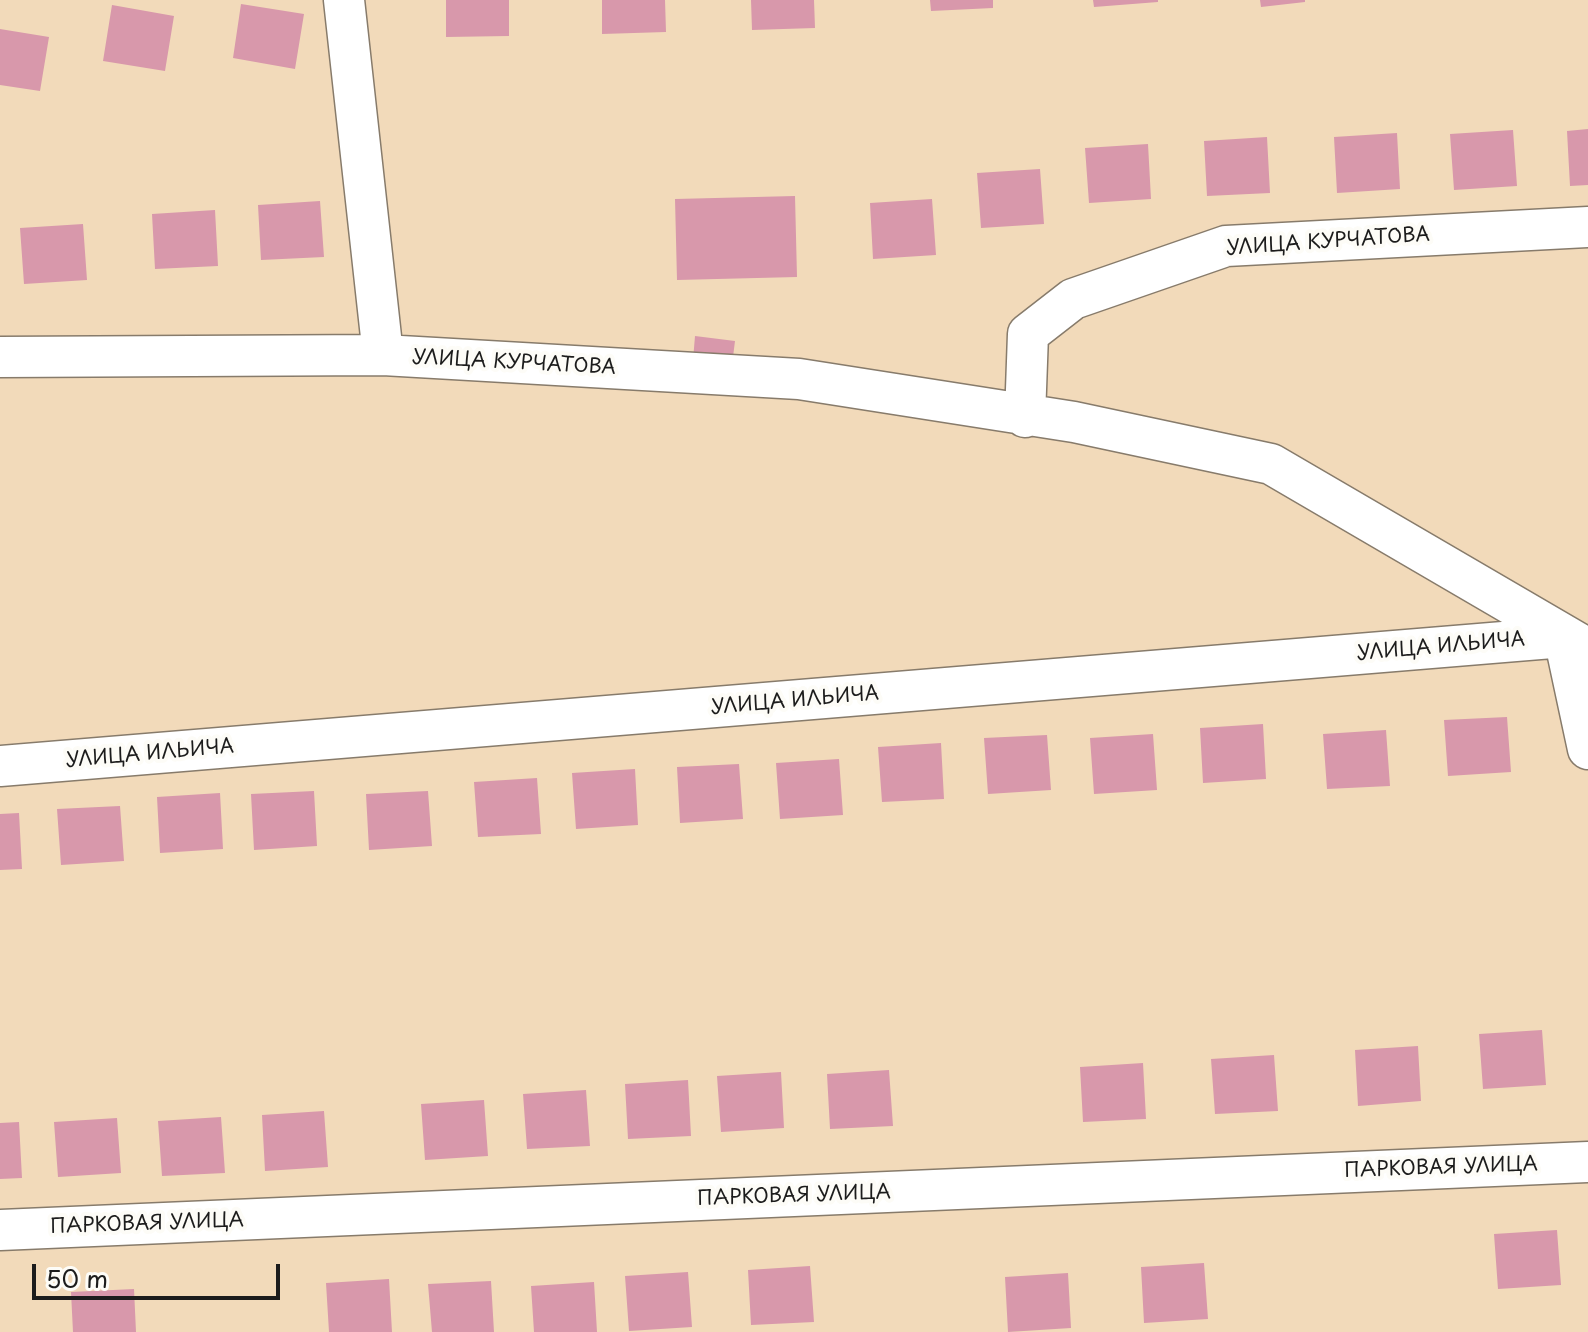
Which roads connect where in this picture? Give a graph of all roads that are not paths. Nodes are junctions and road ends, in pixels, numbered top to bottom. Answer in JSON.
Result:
{"nodes":[{"id":1,"x":344,"y":0,"type":"edge"},
{"id":2,"x":1588,"y":227,"type":"edge"},
{"id":3,"x":383,"y":355,"type":"junction"},
{"id":4,"x":0,"y":357,"type":"edge"},
{"id":5,"x":1025,"y":417,"type":"junction"},
{"id":6,"x":1576,"y":643,"type":"edge"},
{"id":7,"x":1588,"y":749,"type":"edge"},
{"id":8,"x":0,"y":766,"type":"edge"},
{"id":9,"x":1588,"y":1162,"type":"edge"},
{"id":10,"x":0,"y":1230,"type":"edge"}],
"edges":[{"from":1,"to":3,"type":"street"},
{"from":2,"to":5,"type":"street","name":"УЛИЦА КУРЧАТОВА"},
{"from":3,"to":4,"type":"street","name":"УЛИЦА КУРЧАТОВА"},
{"from":3,"to":5,"type":"street","name":"УЛИЦА КУРЧАТОВА"},
{"from":5,"to":6,"type":"street","name":"УЛИЦА КУРЧАТОВА"},
{"from":6,"to":7,"type":"street"},
{"from":6,"to":8,"type":"street","name":"УЛИЦА ИЛЬИЧА"},
{"from":9,"to":10,"type":"street","name":"ПАРКОВАЯ УЛИЦА"}]}
